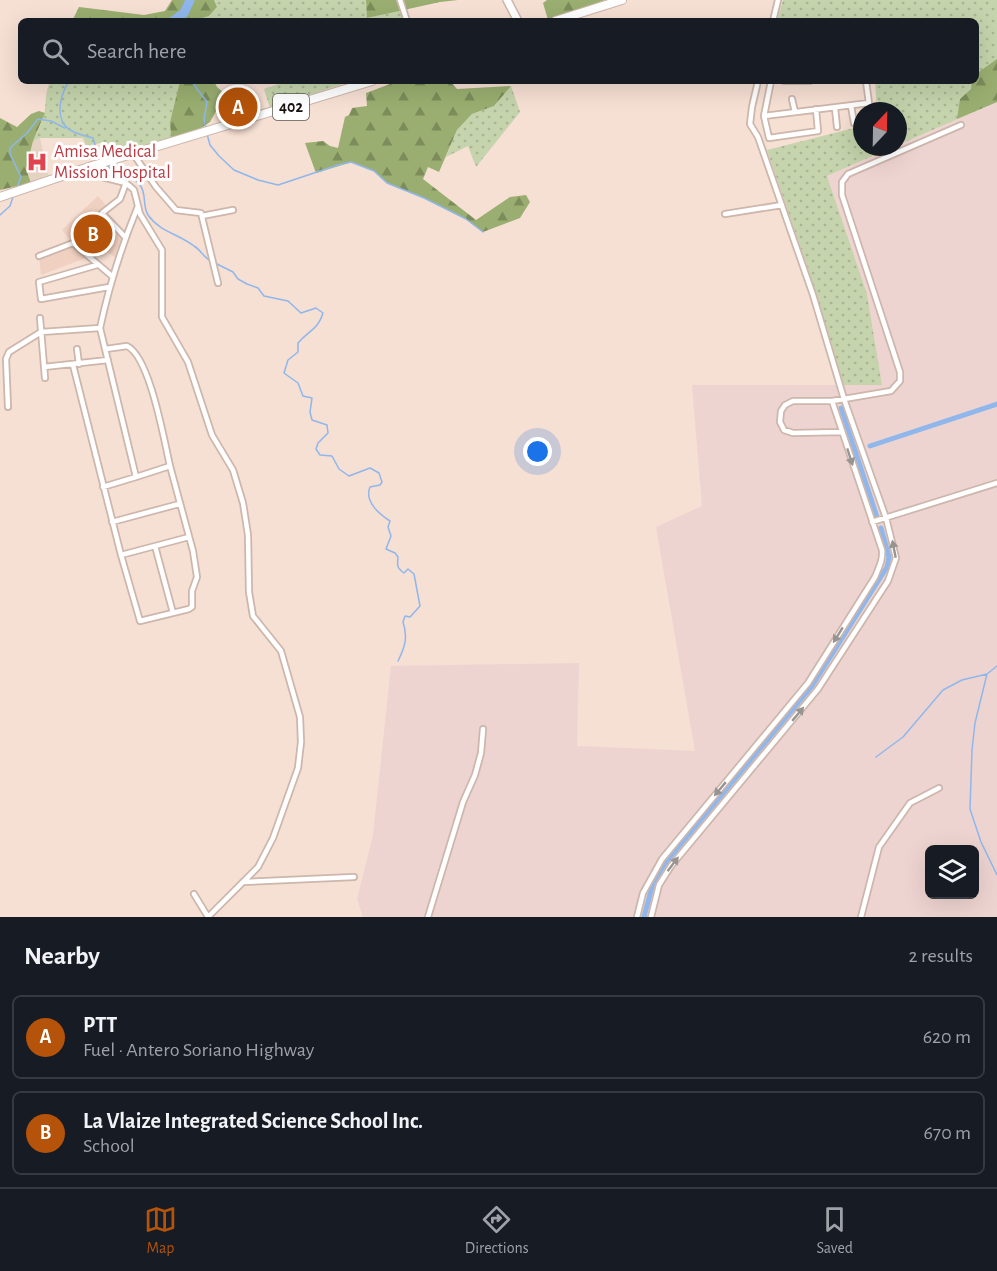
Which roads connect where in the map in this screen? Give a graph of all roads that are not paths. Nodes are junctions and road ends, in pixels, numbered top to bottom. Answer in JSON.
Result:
{"nodes":[{"id":1,"x":400,"y":0,"type":"edge"},
{"id":2,"x":507,"y":0,"type":"edge"},
{"id":3,"x":622,"y":0,"type":"edge"},
{"id":4,"x":778,"y":0,"type":"edge"},
{"id":5,"x":406,"y":18,"type":"edge"},
{"id":6,"x":516,"y":18,"type":"edge"},
{"id":7,"x":565,"y":18,"type":"edge"},
{"id":8,"x":773,"y":18,"type":"edge"},
{"id":9,"x":362,"y":84,"type":"edge"},
{"id":10,"x":757,"y":84,"type":"edge"},
{"id":11,"x":770,"y":84,"type":"edge"},
{"id":12,"x":866,"y":84,"type":"edge"},
{"id":13,"x":792,"y":99,"type":"dead end"},
{"id":14,"x":869,"y":102,"type":"edge"},
{"id":15,"x":851,"y":106,"type":"joint"},
{"id":16,"x":835,"y":108,"type":"junction"},
{"id":17,"x":816,"y":109,"type":"junction"},
{"id":18,"x":795,"y":112,"type":"junction"},
{"id":19,"x":853,"y":114,"type":"edge"},
{"id":20,"x":764,"y":116,"type":"junction"},
{"id":21,"x":961,"y":126,"type":"dead end"},
{"id":22,"x":837,"y":127,"type":"dead end"},
{"id":23,"x":134,"y":155,"type":"junction"},
{"id":24,"x":87,"y":168,"type":"junction"},
{"id":25,"x":126,"y":183,"type":"junction"},
{"id":26,"x":0,"y":197,"type":"edge"},
{"id":27,"x":782,"y":205,"type":"junction"},
{"id":28,"x":138,"y":206,"type":"junction"},
{"id":29,"x":233,"y":210,"type":"dead end"},
{"id":30,"x":725,"y":214,"type":"dead end"},
{"id":31,"x":202,"y":216,"type":"junction"},
{"id":32,"x":125,"y":237,"type":"junction"},
{"id":33,"x":39,"y":256,"type":"dead end"},
{"id":34,"x":96,"y":265,"type":"junction"},
{"id":35,"x":113,"y":277,"type":"junction"},
{"id":36,"x":218,"y":283,"type":"dead end"},
{"id":37,"x":110,"y":287,"type":"junction"},
{"id":38,"x":40,"y":318,"type":"dead end"},
{"id":39,"x":100,"y":328,"type":"junction"},
{"id":40,"x":41,"y":332,"type":"junction"},
{"id":41,"x":77,"y":349,"type":"dead end"},
{"id":42,"x":106,"y":349,"type":"junction"},
{"id":43,"x":108,"y":360,"type":"junction"},
{"id":44,"x":76,"y":365,"type":"junction"},
{"id":45,"x":44,"y":367,"type":"junction"},
{"id":46,"x":45,"y":378,"type":"dead end"},
{"id":47,"x":844,"y":399,"type":"junction"},
{"id":48,"x":832,"y":401,"type":"junction"},
{"id":49,"x":8,"y":407,"type":"dead end"},
{"id":50,"x":842,"y":432,"type":"junction"},
{"id":51,"x":170,"y":466,"type":"junction"},
{"id":52,"x":136,"y":477,"type":"junction"},
{"id":53,"x":997,"y":483,"type":"edge"},
{"id":54,"x":103,"y":487,"type":"junction"},
{"id":55,"x":179,"y":504,"type":"junction"},
{"id":56,"x":886,"y":518,"type":"junction"},
{"id":57,"x":112,"y":522,"type":"junction"},
{"id":58,"x":872,"y":522,"type":"junction"},
{"id":59,"x":189,"y":537,"type":"junction"},
{"id":60,"x":155,"y":546,"type":"junction"},
{"id":61,"x":121,"y":555,"type":"junction"},
{"id":62,"x":173,"y":613,"type":"junction"},
{"id":63,"x":483,"y":729,"type":"dead end"},
{"id":64,"x":739,"y":766,"type":"junction"},
{"id":65,"x":748,"y":773,"type":"junction"},
{"id":66,"x":939,"y":788,"type":"dead end"},
{"id":67,"x":354,"y":877,"type":"dead end"},
{"id":68,"x":243,"y":882,"type":"junction"},
{"id":69,"x":194,"y":894,"type":"dead end"},
{"id":70,"x":208,"y":917,"type":"edge"},
{"id":71,"x":428,"y":917,"type":"edge"},
{"id":72,"x":637,"y":917,"type":"edge"},
{"id":73,"x":651,"y":917,"type":"edge"},
{"id":74,"x":861,"y":917,"type":"edge"}],
"edges":[{"from":1,"to":5,"type":"street"},
{"from":2,"to":6,"type":"street"},
{"from":3,"to":7,"type":"main road"},
{"from":4,"to":8,"type":"street"},
{"from":9,"to":23,"type":"main road","number":"402"},
{"from":10,"to":27,"type":"street"},
{"from":11,"to":20,"type":"street"},
{"from":12,"to":14,"type":"street"},
{"from":13,"to":18,"type":"street"},
{"from":15,"to":16,"type":"street"},
{"from":15,"to":19,"type":"street"},
{"from":16,"to":17,"type":"street"},
{"from":16,"to":22,"type":"street"},
{"from":17,"to":18,"type":"street"},
{"from":17,"to":20,"type":"street"},
{"from":18,"to":20,"type":"street"},
{"from":21,"to":47,"type":"street"},
{"from":23,"to":24,"type":"main road","number":"402"},
{"from":23,"to":31,"type":"street"},
{"from":24,"to":25,"type":"street"},
{"from":24,"to":26,"type":"main road","number":"402"},
{"from":25,"to":28,"type":"street"},
{"from":25,"to":32,"type":"street"},
{"from":27,"to":30,"type":"street"},
{"from":27,"to":47,"type":"street"},
{"from":28,"to":32,"type":"street"},
{"from":28,"to":68,"type":"street"},
{"from":29,"to":31,"type":"street"},
{"from":31,"to":36,"type":"street"},
{"from":32,"to":35,"type":"street"},
{"from":33,"to":34,"type":"street"},
{"from":34,"to":35,"type":"street"},
{"from":34,"to":37,"type":"street"},
{"from":35,"to":37,"type":"street"},
{"from":37,"to":39,"type":"street"},
{"from":38,"to":40,"type":"street"},
{"from":39,"to":40,"type":"street"},
{"from":39,"to":42,"type":"street"},
{"from":40,"to":45,"type":"street"},
{"from":40,"to":49,"type":"street"},
{"from":41,"to":44,"type":"street"},
{"from":42,"to":43,"type":"street"},
{"from":42,"to":51,"type":"street"},
{"from":43,"to":44,"type":"street"},
{"from":43,"to":52,"type":"street"},
{"from":44,"to":45,"type":"street"},
{"from":44,"to":54,"type":"street"},
{"from":45,"to":46,"type":"street"},
{"from":47,"to":48,"type":"street"},
{"from":47,"to":56,"type":"street"},
{"from":48,"to":50,"type":"street"},
{"from":48,"to":50,"type":"street"},
{"from":50,"to":58,"type":"street","one_way":true},
{"from":51,"to":52,"type":"street"},
{"from":51,"to":55,"type":"street"},
{"from":52,"to":54,"type":"street"},
{"from":53,"to":56,"type":"street"},
{"from":54,"to":57,"type":"street"},
{"from":55,"to":57,"type":"street"},
{"from":55,"to":59,"type":"street"},
{"from":56,"to":58,"type":"street"},
{"from":65,"to":56,"type":"street","one_way":true},
{"from":57,"to":61,"type":"street"},
{"from":58,"to":64,"type":"street","one_way":true},
{"from":59,"to":60,"type":"street"},
{"from":59,"to":62,"type":"street"},
{"from":60,"to":61,"type":"street"},
{"from":60,"to":62,"type":"street"},
{"from":61,"to":62,"type":"street"},
{"from":63,"to":71,"type":"street"},
{"from":64,"to":65,"type":"street"},
{"from":64,"to":72,"type":"street","one_way":true},
{"from":73,"to":65,"type":"street","one_way":true},
{"from":66,"to":74,"type":"street"},
{"from":67,"to":68,"type":"street"},
{"from":68,"to":70,"type":"street"},
{"from":69,"to":70,"type":"street"}]}
